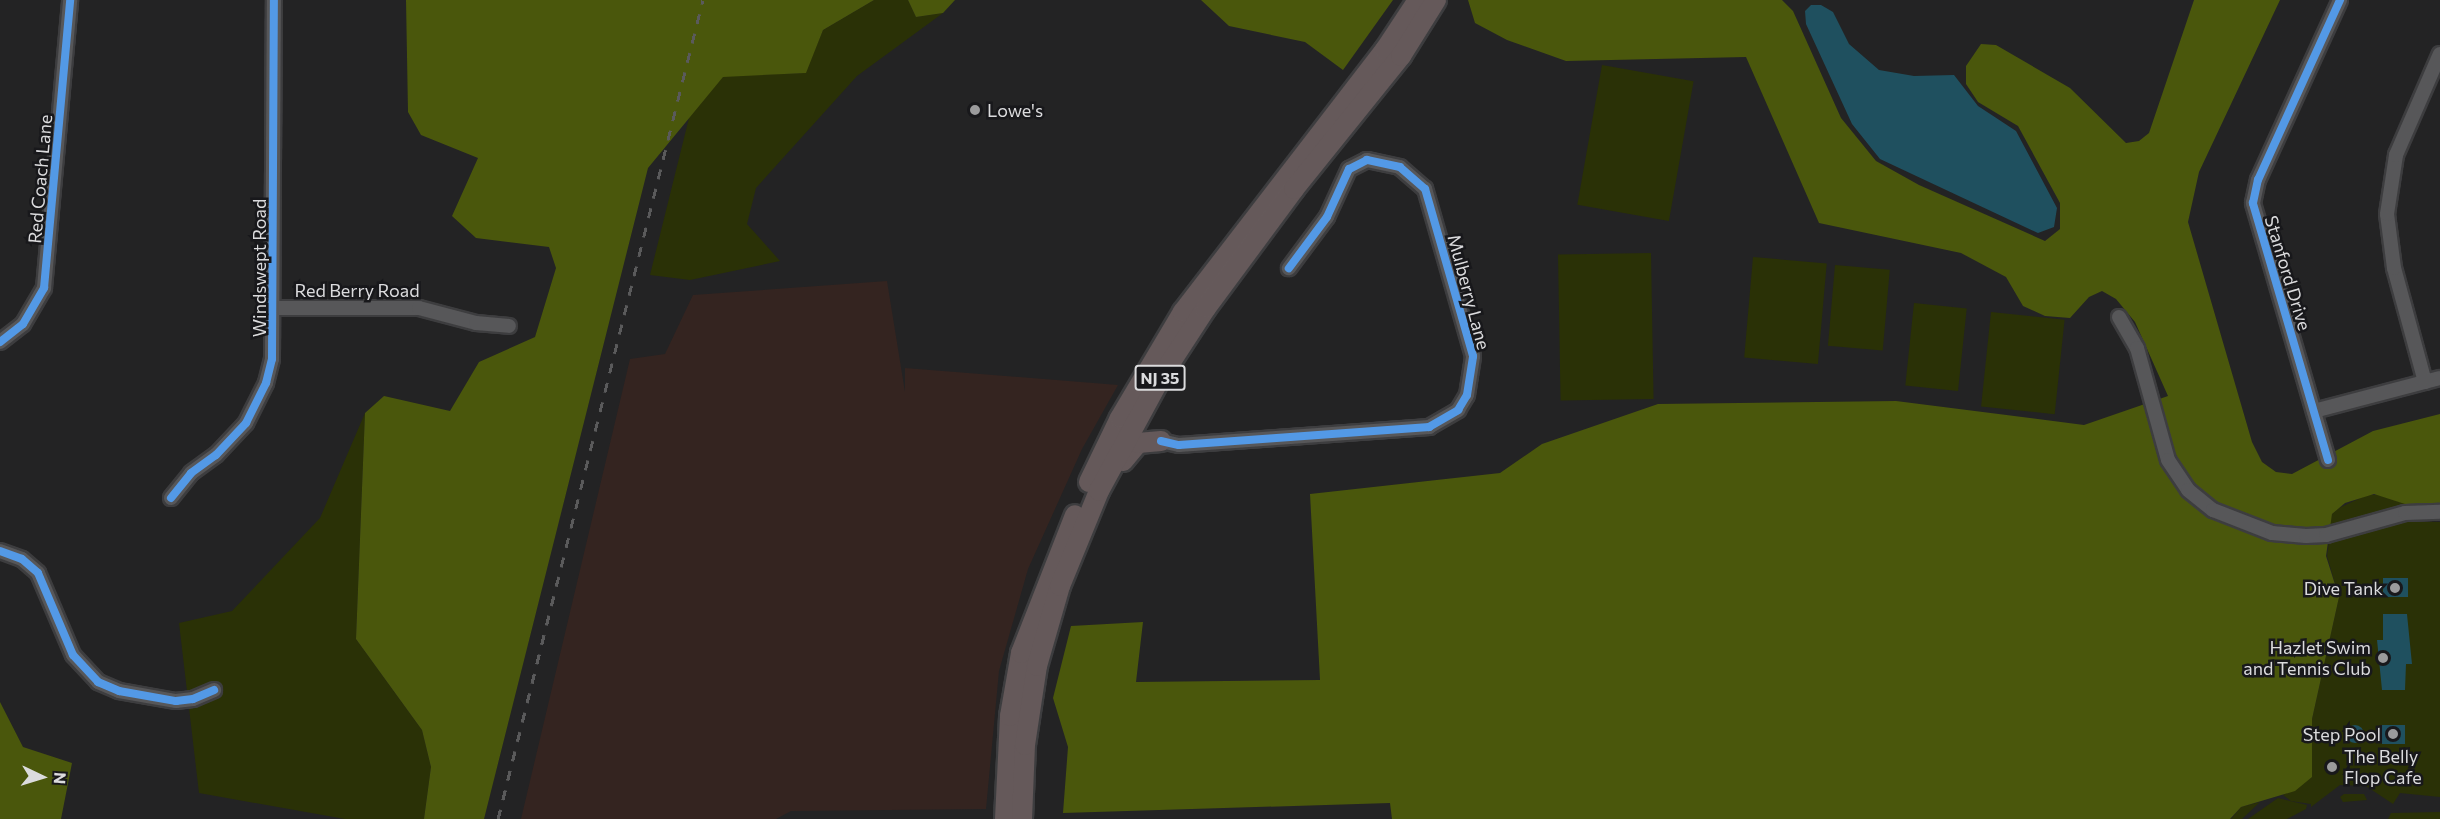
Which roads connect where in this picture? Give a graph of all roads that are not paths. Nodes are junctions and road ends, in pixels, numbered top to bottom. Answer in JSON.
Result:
{"nodes":[{"id":1,"x":70,"y":0,"type":"edge"},
{"id":2,"x":273,"y":0,"type":"edge"},
{"id":3,"x":1418,"y":0,"type":"edge"},
{"id":4,"x":1436,"y":0,"type":"edge"},
{"id":5,"x":2340,"y":0,"type":"edge"},
{"id":6,"x":2440,"y":54,"type":"edge"},
{"id":7,"x":1289,"y":268,"type":"dead end"},
{"id":8,"x":274,"y":308,"type":"junction"},
{"id":9,"x":2119,"y":316,"type":"dead end"},
{"id":10,"x":509,"y":326,"type":"dead end"},
{"id":11,"x":0,"y":342,"type":"edge"},
{"id":12,"x":1161,"y":377,"type":"junction"},
{"id":13,"x":2440,"y":378,"type":"edge"},
{"id":14,"x":2425,"y":382,"type":"junction"},
{"id":15,"x":2314,"y":411,"type":"junction"},
{"id":16,"x":1161,"y":441,"type":"junction"},
{"id":17,"x":2328,"y":460,"type":"dead end"},
{"id":18,"x":1099,"y":491,"type":"junction"},
{"id":19,"x":171,"y":498,"type":"dead end"},
{"id":20,"x":2440,"y":512,"type":"edge"},
{"id":21,"x":0,"y":551,"type":"edge"},
{"id":22,"x":214,"y":690,"type":"dead end"},
{"id":23,"x":1005,"y":819,"type":"edge"},
{"id":24,"x":1022,"y":819,"type":"edge"}],
"edges":[{"from":1,"to":11,"type":"street","name":"Red Coach Lane"},
{"from":2,"to":8,"type":"street","name":"Windswept Road"},
{"from":3,"to":23,"type":"highway","number":"NJ 35"},
{"from":4,"to":12,"type":"highway","number":"NJ 35"},
{"from":5,"to":15,"type":"street","name":"Stanford Drive"},
{"from":6,"to":14,"type":"street"},
{"from":7,"to":16,"type":"street","name":"Mulberry Lane"},
{"from":8,"to":10,"type":"street","name":"Red Berry Road"},
{"from":8,"to":19,"type":"street","name":"Windswept Road"},
{"from":9,"to":20,"type":"street"},
{"from":12,"to":16,"type":"highway"},
{"from":12,"to":18,"type":"highway","number":"NJ 35"},
{"from":13,"to":14,"type":"street"},
{"from":14,"to":15,"type":"street"},
{"from":15,"to":17,"type":"street","name":"Stanford Drive"},
{"from":16,"to":18,"type":"highway"},
{"from":18,"to":24,"type":"highway","number":"NJ 35"},
{"from":21,"to":22,"type":"street"}]}
